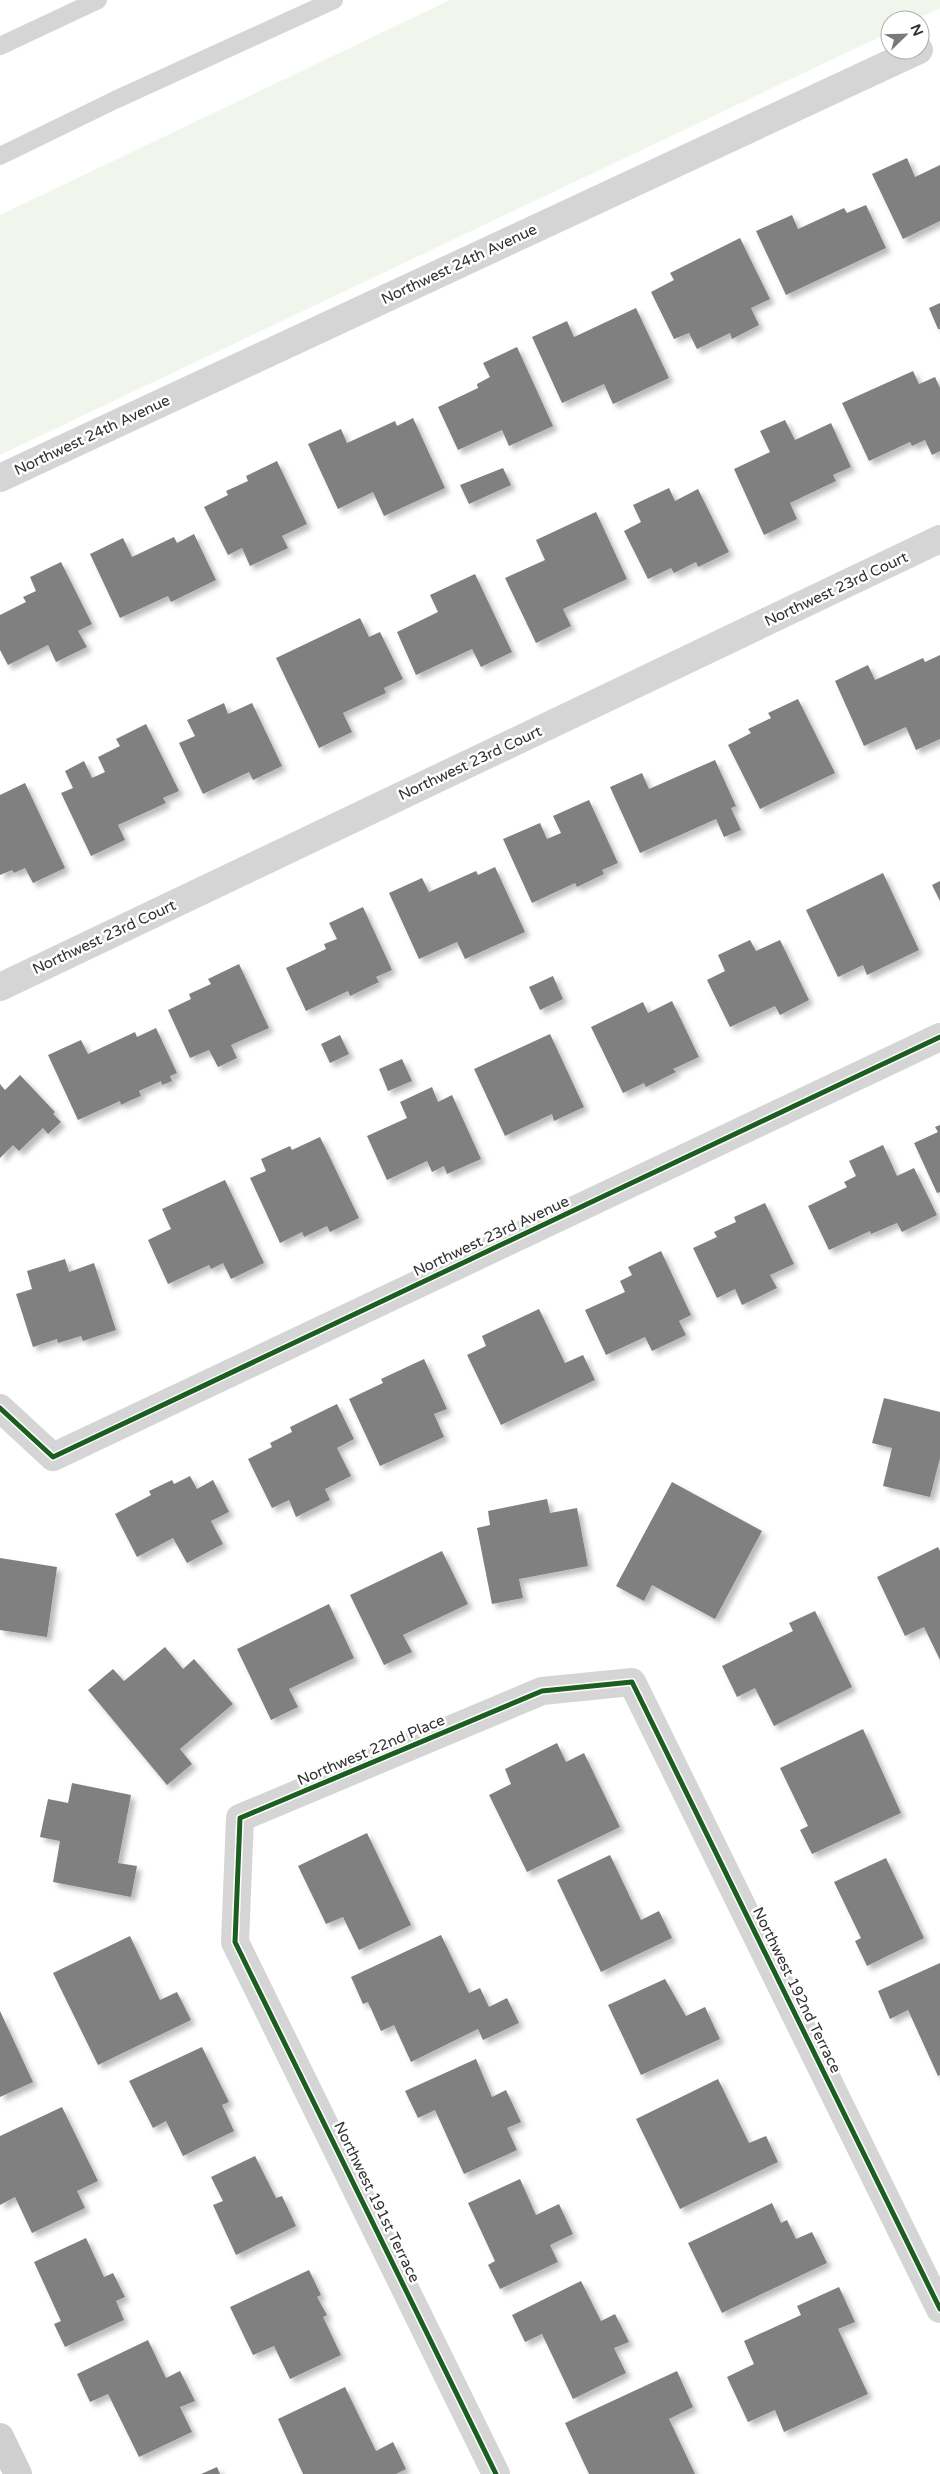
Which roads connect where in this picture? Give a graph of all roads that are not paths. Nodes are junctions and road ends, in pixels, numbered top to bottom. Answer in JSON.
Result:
{"nodes":[{"id":1,"x":98,"y":0,"type":"edge"},
{"id":2,"x":334,"y":0,"type":"edge"},
{"id":3,"x":0,"y":46,"type":"edge"},
{"id":4,"x":898,"y":60,"type":"edge"},
{"id":5,"x":0,"y":156,"type":"edge"},
{"id":6,"x":0,"y":478,"type":"edge"},
{"id":7,"x":940,"y":540,"type":"edge"},
{"id":8,"x":0,"y":987,"type":"edge"},
{"id":9,"x":940,"y":1037,"type":"edge"},
{"id":10,"x":0,"y":1408,"type":"edge"},
{"id":11,"x":632,"y":1682,"type":"joint"},
{"id":12,"x":235,"y":1942,"type":"joint"},
{"id":13,"x":940,"y":2309,"type":"edge"},
{"id":14,"x":0,"y":2437,"type":"edge"},
{"id":15,"x":18,"y":2474,"type":"edge"},
{"id":16,"x":496,"y":2474,"type":"edge"}],
"edges":[{"from":1,"to":3,"type":"lane"},
{"from":2,"to":5,"type":"lane"},
{"from":4,"to":6,"type":"street","name":"Northwest 24th Avenue"},
{"from":7,"to":8,"type":"street","name":"Northwest 23rd Court"},
{"from":9,"to":10,"type":"street","name":"Northwest 23rd Avenue"},
{"from":11,"to":12,"type":"street","name":"Northwest 22nd Place"},
{"from":11,"to":13,"type":"street","name":"Northwest 192nd Terrace"},
{"from":12,"to":16,"type":"street","name":"Northwest 191st Terrace"},
{"from":14,"to":15,"type":"street"}]}
